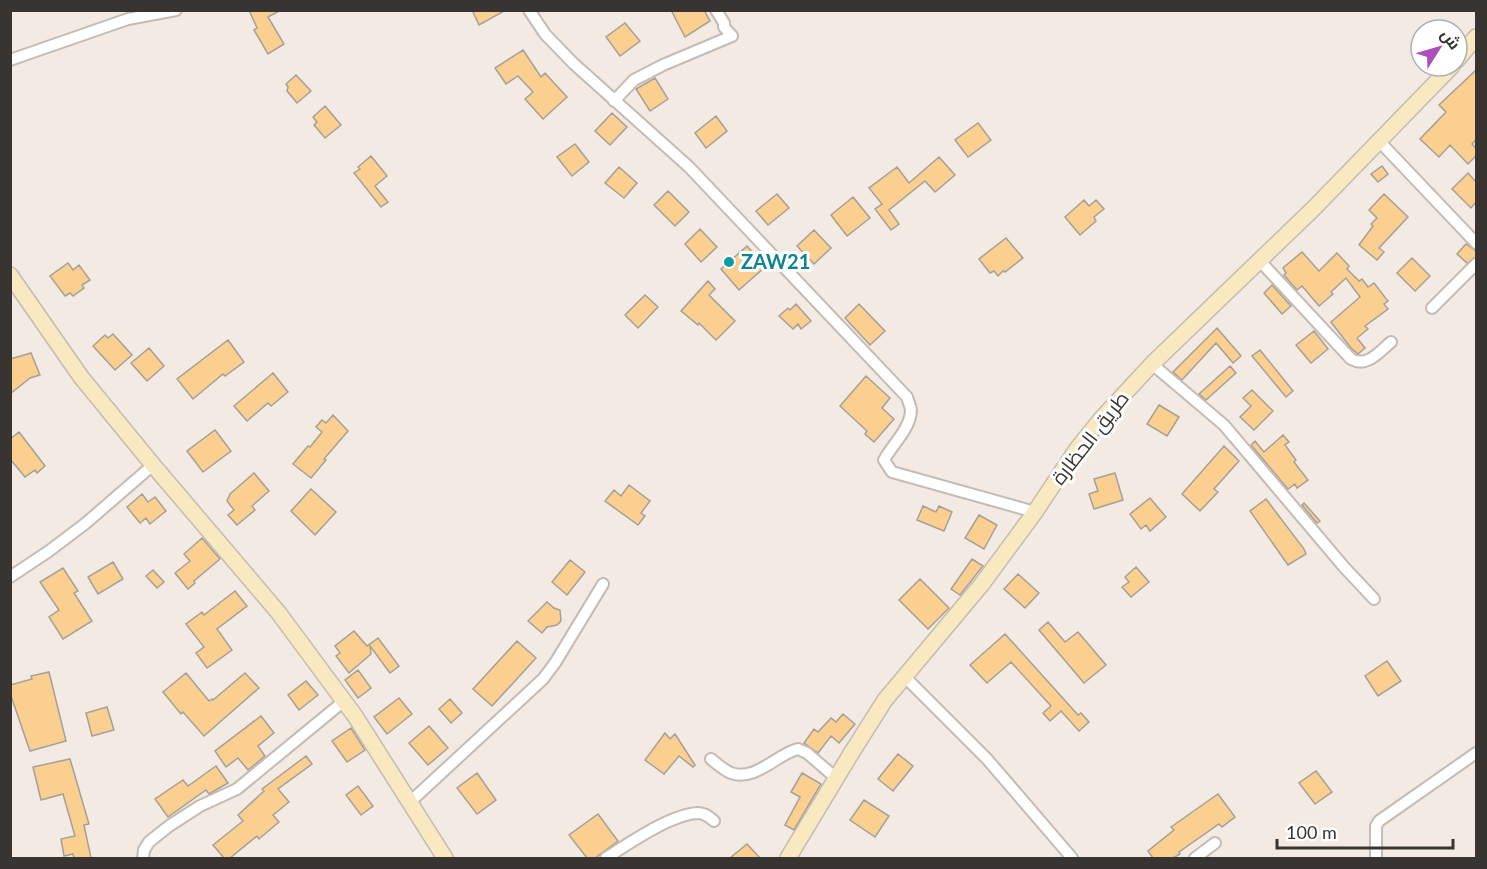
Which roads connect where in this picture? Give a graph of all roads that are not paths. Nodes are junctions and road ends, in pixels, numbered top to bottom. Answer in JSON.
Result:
{"nodes":[{"id":1,"x":176,"y":10,"type":"edge"},
{"id":2,"x":530,"y":10,"type":"edge"},
{"id":3,"x":716,"y":10,"type":"edge"},
{"id":4,"x":10,"y":60,"type":"edge"},
{"id":5,"x":1440,"y":78,"type":"edge"},
{"id":6,"x":614,"y":101,"type":"junction"},
{"id":7,"x":1380,"y":141,"type":"junction"},
{"id":8,"x":1476,"y":243,"type":"edge"},
{"id":9,"x":1260,"y":261,"type":"junction"},
{"id":10,"x":1476,"y":264,"type":"edge"},
{"id":11,"x":10,"y":275,"type":"edge"},
{"id":12,"x":1432,"y":308,"type":"dead end"},
{"id":13,"x":1391,"y":342,"type":"dead end"},
{"id":14,"x":1152,"y":364,"type":"junction"},
{"id":15,"x":153,"y":465,"type":"junction"},
{"id":16,"x":1035,"y":512,"type":"junction"},
{"id":17,"x":10,"y":576,"type":"edge"},
{"id":18,"x":603,"y":584,"type":"dead end"},
{"id":19,"x":1374,"y":598,"type":"dead end"},
{"id":20,"x":904,"y":676,"type":"junction"},
{"id":21,"x":344,"y":701,"type":"junction"},
{"id":22,"x":1476,"y":753,"type":"edge"},
{"id":23,"x":711,"y":759,"type":"dead end"},
{"id":24,"x":837,"y":778,"type":"junction"},
{"id":25,"x":410,"y":802,"type":"junction"},
{"id":26,"x":714,"y":821,"type":"dead end"},
{"id":27,"x":1215,"y":843,"type":"dead end"},
{"id":28,"x":143,"y":858,"type":"edge"},
{"id":29,"x":445,"y":858,"type":"edge"},
{"id":30,"x":606,"y":858,"type":"edge"},
{"id":31,"x":788,"y":858,"type":"edge"},
{"id":32,"x":1072,"y":858,"type":"edge"},
{"id":33,"x":1195,"y":858,"type":"edge"},
{"id":34,"x":1376,"y":858,"type":"edge"}],
"edges":[{"from":1,"to":4,"type":"street"},
{"from":2,"to":6,"type":"street"},
{"from":3,"to":6,"type":"street"},
{"from":5,"to":7,"type":"street","name":"طريق الحظارة"},
{"from":6,"to":16,"type":"street"},
{"from":7,"to":8,"type":"street"},
{"from":7,"to":9,"type":"street","name":"طريق الحظارة"},
{"from":9,"to":13,"type":"street"},
{"from":9,"to":14,"type":"street","name":"طريق الحظارة"},
{"from":10,"to":12,"type":"street"},
{"from":11,"to":15,"type":"street"},
{"from":14,"to":16,"type":"street","name":"طريق الحظارة"},
{"from":14,"to":19,"type":"street"},
{"from":15,"to":17,"type":"street"},
{"from":15,"to":21,"type":"street"},
{"from":16,"to":20,"type":"street","name":"طريق الحظارة"},
{"from":18,"to":25,"type":"street"},
{"from":20,"to":24,"type":"street","name":"طريق الحظارة"},
{"from":20,"to":32,"type":"street"},
{"from":21,"to":25,"type":"street"},
{"from":21,"to":28,"type":"street"},
{"from":22,"to":34,"type":"street"},
{"from":23,"to":24,"type":"street"},
{"from":24,"to":31,"type":"street","name":"طريق الحظارة"},
{"from":25,"to":29,"type":"street"},
{"from":26,"to":30,"type":"street"},
{"from":27,"to":33,"type":"street"}]}
